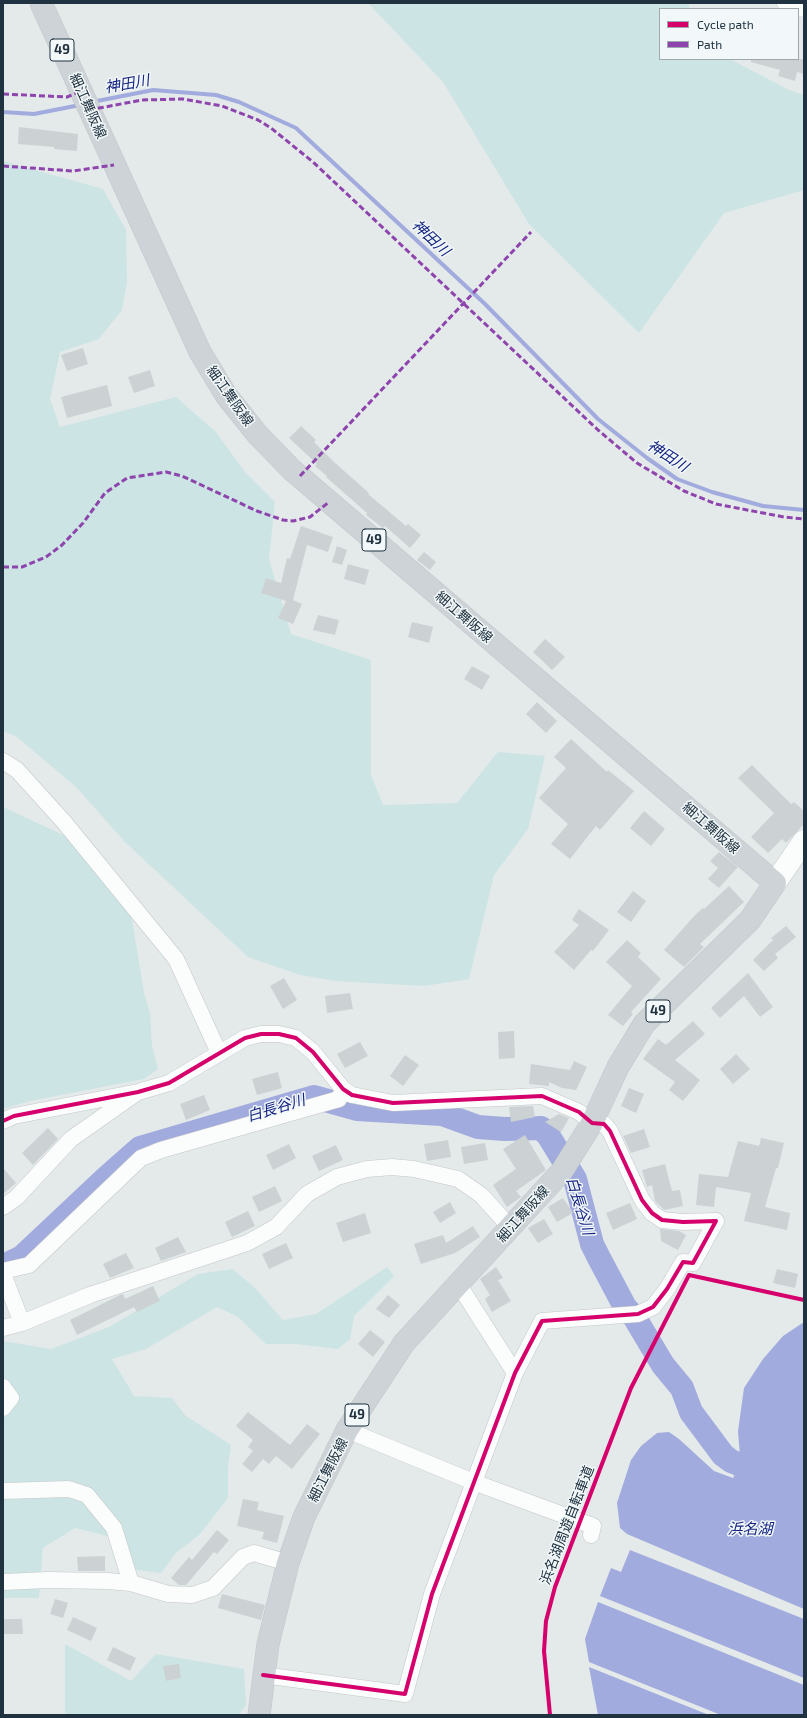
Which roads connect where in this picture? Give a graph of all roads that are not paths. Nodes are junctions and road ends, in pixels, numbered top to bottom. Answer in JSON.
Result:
{"nodes":[{"id":1,"x":41,"y":3,"type":"edge"},
{"id":2,"x":785,"y":3,"type":"edge"},
{"id":3,"x":804,"y":9,"type":"edge"},
{"id":4,"x":3,"y":761,"type":"edge"},
{"id":5,"x":804,"y":841,"type":"edge"},
{"id":6,"x":775,"y":883,"type":"junction"},
{"id":7,"x":219,"y":1053,"type":"junction"},
{"id":8,"x":342,"y":1090,"type":"junction"},
{"id":9,"x":138,"y":1092,"type":"junction"},
{"id":10,"x":3,"y":1121,"type":"edge"},
{"id":11,"x":592,"y":1123,"type":"junction"},
{"id":12,"x":3,"y":1208,"type":"edge"},
{"id":13,"x":511,"y":1228,"type":"junction"},
{"id":14,"x":3,"y":1272,"type":"edge"},
{"id":15,"x":457,"y":1284,"type":"junction"},
{"id":16,"x":22,"y":1323,"type":"junction"},
{"id":17,"x":3,"y":1328,"type":"edge"},
{"id":18,"x":515,"y":1373,"type":"junction"},
{"id":19,"x":3,"y":1387,"type":"edge"},
{"id":20,"x":3,"y":1408,"type":"edge"},
{"id":21,"x":347,"y":1430,"type":"junction"},
{"id":22,"x":476,"y":1483,"type":"junction"},
{"id":23,"x":3,"y":1491,"type":"edge"},
{"id":24,"x":591,"y":1535,"type":"dead end"},
{"id":25,"x":288,"y":1563,"type":"junction"},
{"id":26,"x":3,"y":1582,"type":"edge"},
{"id":27,"x":131,"y":1584,"type":"junction"},
{"id":28,"x":263,"y":1675,"type":"junction"},
{"id":29,"x":259,"y":1715,"type":"edge"}],
"edges":[{"from":1,"to":6,"type":"main road","name":"細江舞阪線","number":"49"},
{"from":2,"to":3,"type":"street"},
{"from":4,"to":7,"type":"street"},
{"from":5,"to":6,"type":"main road"},
{"from":6,"to":11,"type":"main road","name":"細江舞阪線","number":"49"},
{"from":7,"to":8,"type":"street"},
{"from":7,"to":9,"type":"street"},
{"from":8,"to":11,"type":"street"},
{"from":8,"to":14,"type":"street"},
{"from":9,"to":10,"type":"street"},
{"from":9,"to":12,"type":"street"},
{"from":11,"to":13,"type":"main road","name":"細江舞阪線","number":"49"},
{"from":11,"to":18,"type":"street"},
{"from":13,"to":15,"type":"main road","name":"細江舞阪線","number":"49"},
{"from":13,"to":16,"type":"street"},
{"from":14,"to":16,"type":"street"},
{"from":15,"to":18,"type":"street"},
{"from":15,"to":21,"type":"main road","name":"細江舞阪線","number":"49"},
{"from":16,"to":17,"type":"street"},
{"from":18,"to":22,"type":"street"},
{"from":19,"to":20,"type":"street"},
{"from":21,"to":22,"type":"street"},
{"from":21,"to":25,"type":"main road","name":"細江舞阪線","number":"49"},
{"from":22,"to":24,"type":"street"},
{"from":22,"to":28,"type":"street"},
{"from":23,"to":27,"type":"street"},
{"from":25,"to":27,"type":"street"},
{"from":25,"to":28,"type":"main road","name":"細江舞阪線","number":"49"},
{"from":26,"to":27,"type":"street"},
{"from":28,"to":29,"type":"main road","name":"細江舞阪線","number":"49"}]}
